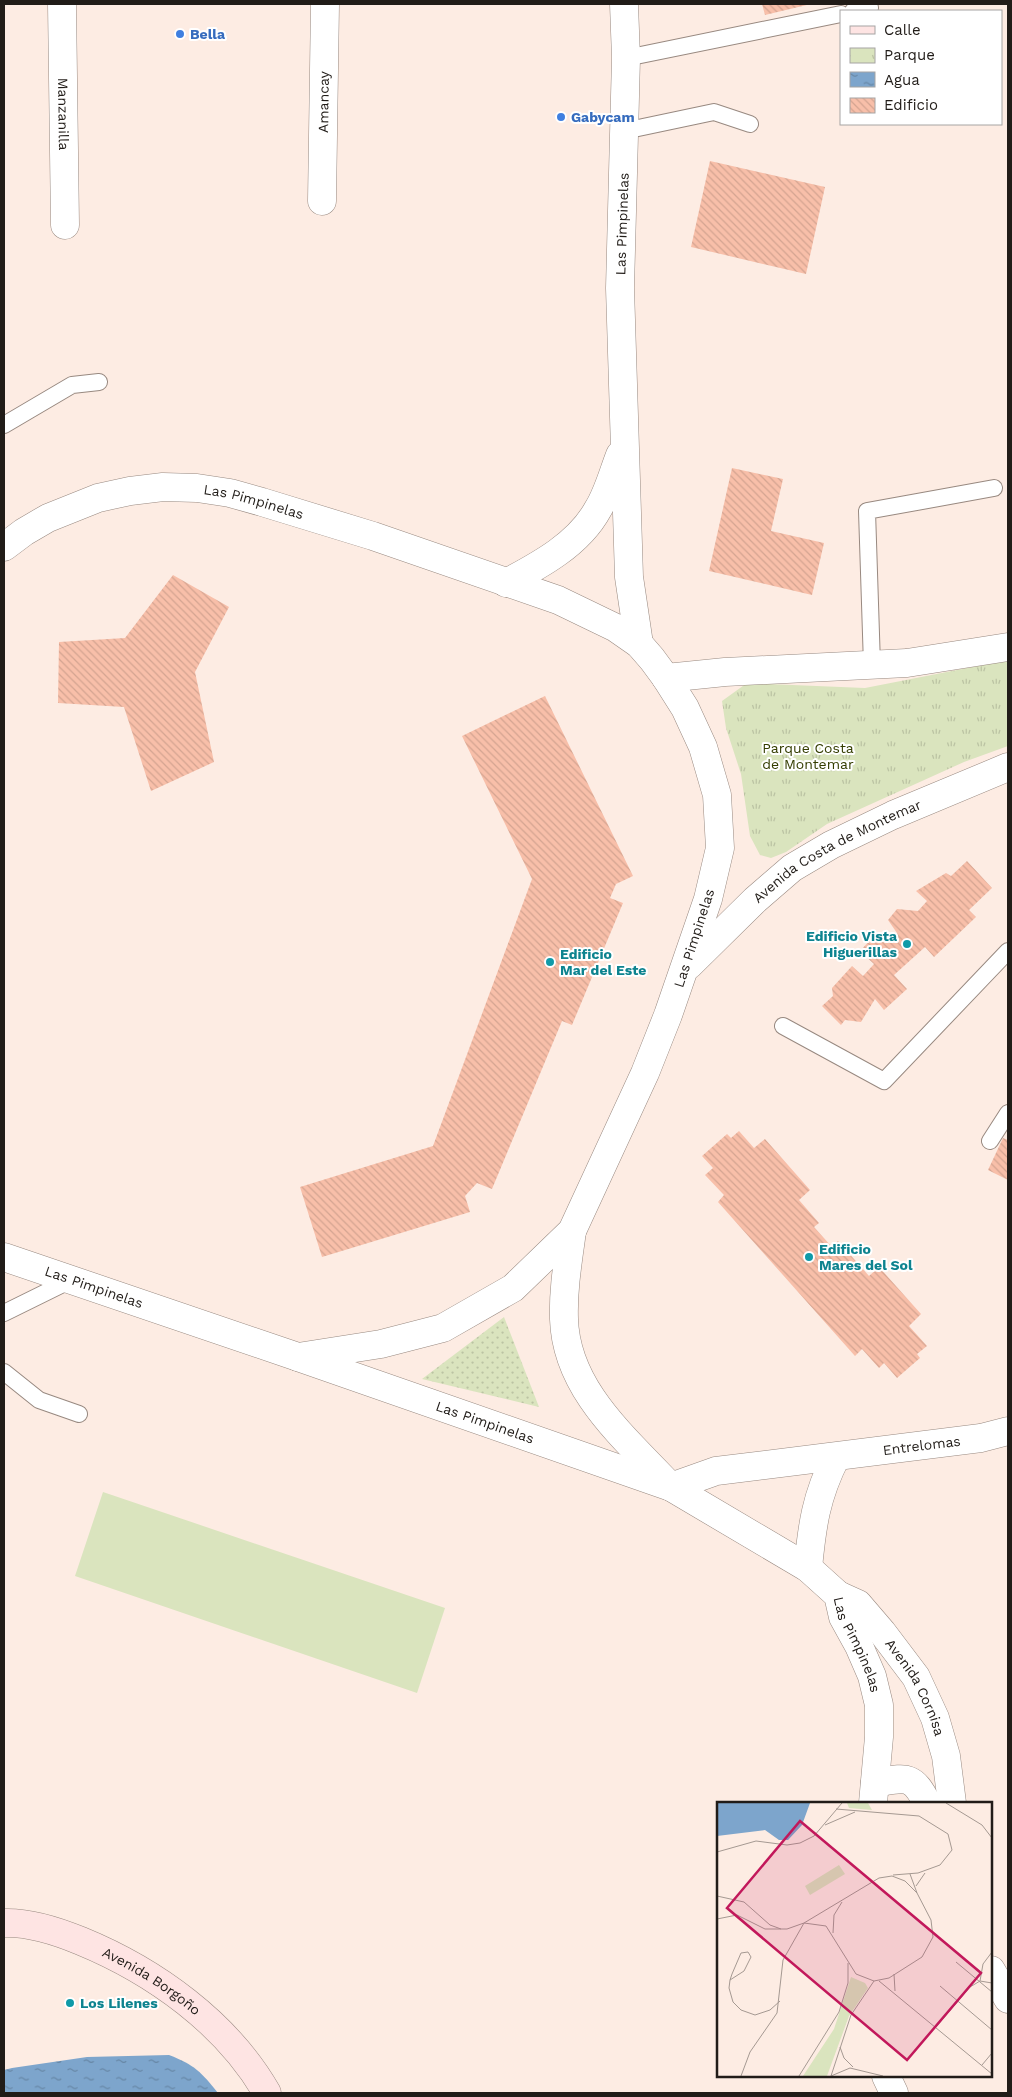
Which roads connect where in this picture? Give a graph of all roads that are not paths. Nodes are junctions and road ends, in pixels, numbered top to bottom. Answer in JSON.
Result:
{"nodes":[{"id":1,"x":62,"y":4,"type":"edge"},
{"id":2,"x":325,"y":4,"type":"edge"},
{"id":3,"x":624,"y":4,"type":"edge"},
{"id":4,"x":869,"y":4,"type":"edge"},
{"id":5,"x":859,"y":10,"type":"edge"},
{"id":6,"x":840,"y":14,"type":"edge"},
{"id":7,"x":626,"y":58,"type":"junction"},
{"id":8,"x":750,"y":124,"type":"dead end"},
{"id":9,"x":624,"y":131,"type":"junction"},
{"id":10,"x":322,"y":201,"type":"dead end"},
{"id":11,"x":66,"y":225,"type":"dead end"},
{"id":12,"x":99,"y":382,"type":"dead end"},
{"id":13,"x":4,"y":425,"type":"edge"},
{"id":14,"x":624,"y":445,"type":"junction"},
{"id":15,"x":994,"y":488,"type":"dead end"},
{"id":16,"x":4,"y":547,"type":"edge"},
{"id":17,"x":506,"y":583,"type":"junction"},
{"id":18,"x":639,"y":644,"type":"junction"},
{"id":19,"x":1008,"y":647,"type":"edge"},
{"id":20,"x":872,"y":665,"type":"junction"},
{"id":21,"x":666,"y":678,"type":"junction"},
{"id":22,"x":1008,"y":767,"type":"edge"},
{"id":23,"x":1008,"y":951,"type":"edge"},
{"id":24,"x":686,"y":968,"type":"junction"},
{"id":25,"x":783,"y":1026,"type":"dead end"},
{"id":26,"x":1008,"y":1113,"type":"edge"},
{"id":27,"x":990,"y":1141,"type":"dead end"},
{"id":28,"x":572,"y":1231,"type":"junction"},
{"id":29,"x":4,"y":1257,"type":"edge"},
{"id":30,"x":73,"y":1280,"type":"junction"},
{"id":31,"x":4,"y":1313,"type":"edge"},
{"id":32,"x":298,"y":1357,"type":"junction"},
{"id":33,"x":4,"y":1372,"type":"edge"},
{"id":34,"x":79,"y":1414,"type":"dead end"},
{"id":35,"x":1008,"y":1431,"type":"edge"},
{"id":36,"x":836,"y":1457,"type":"junction"},
{"id":37,"x":671,"y":1487,"type":"junction"},
{"id":38,"x":808,"y":1568,"type":"junction"},
{"id":39,"x":838,"y":1595,"type":"junction"},
{"id":40,"x":874,"y":1793,"type":"edge"},
{"id":41,"x":926,"y":1802,"type":"edge"},
{"id":42,"x":952,"y":1802,"type":"edge"},
{"id":43,"x":4,"y":1922,"type":"edge"},
{"id":44,"x":992,"y":1972,"type":"edge"},
{"id":45,"x":1008,"y":1999,"type":"edge"},
{"id":46,"x":886,"y":2077,"type":"edge"},
{"id":47,"x":267,"y":2093,"type":"edge"},
{"id":48,"x":894,"y":2093,"type":"edge"}],
"edges":[{"from":1,"to":11,"type":"street","name":"Manzanilla"},
{"from":2,"to":10,"type":"street","name":"Amancay"},
{"from":3,"to":7,"type":"street","name":"Las Pimpinelas"},
{"from":4,"to":5,"type":"lane"},
{"from":6,"to":7,"type":"lane"},
{"from":7,"to":9,"type":"street","name":"Las Pimpinelas"},
{"from":8,"to":9,"type":"lane"},
{"from":9,"to":14,"type":"street","name":"Las Pimpinelas"},
{"from":12,"to":13,"type":"lane"},
{"from":14,"to":17,"type":"street","name":"Las Pimpinelas"},
{"from":14,"to":18,"type":"street","name":"Las Pimpinelas"},
{"from":15,"to":20,"type":"lane"},
{"from":16,"to":17,"type":"street","name":"Las Pimpinelas"},
{"from":17,"to":18,"type":"street","name":"Las Pimpinelas"},
{"from":18,"to":21,"type":"street","name":"Las Pimpinelas"},
{"from":19,"to":20,"type":"street"},
{"from":20,"to":21,"type":"street"},
{"from":21,"to":24,"type":"street","name":"Las Pimpinelas"},
{"from":22,"to":24,"type":"street","name":"Avenida Costa de Montemar"},
{"from":23,"to":25,"type":"lane"},
{"from":24,"to":28,"type":"street","name":"Las Pimpinelas"},
{"from":26,"to":27,"type":"lane"},
{"from":28,"to":32,"type":"street","name":"Las Pimpinelas"},
{"from":28,"to":37,"type":"street","name":"Las Pimpinelas"},
{"from":29,"to":30,"type":"street","name":"Las Pimpinelas"},
{"from":30,"to":31,"type":"lane"},
{"from":30,"to":32,"type":"street","name":"Las Pimpinelas"},
{"from":32,"to":37,"type":"street","name":"Las Pimpinelas"},
{"from":33,"to":34,"type":"lane"},
{"from":35,"to":36,"type":"street","name":"Entrelomas"},
{"from":36,"to":37,"type":"street","name":"Entrelomas"},
{"from":36,"to":38,"type":"street"},
{"from":37,"to":38,"type":"street","name":"Las Pimpinelas"},
{"from":38,"to":39,"type":"street","name":"Las Pimpinelas"},
{"from":39,"to":40,"type":"street","name":"Las Pimpinelas"},
{"from":39,"to":42,"type":"street","name":"Avenida Cornisa"},
{"from":40,"to":41,"type":"street"},
{"from":43,"to":47,"type":"main road","name":"Avenida Borgoño"},
{"from":44,"to":45,"type":"street"},
{"from":46,"to":48,"type":"street"}]}
